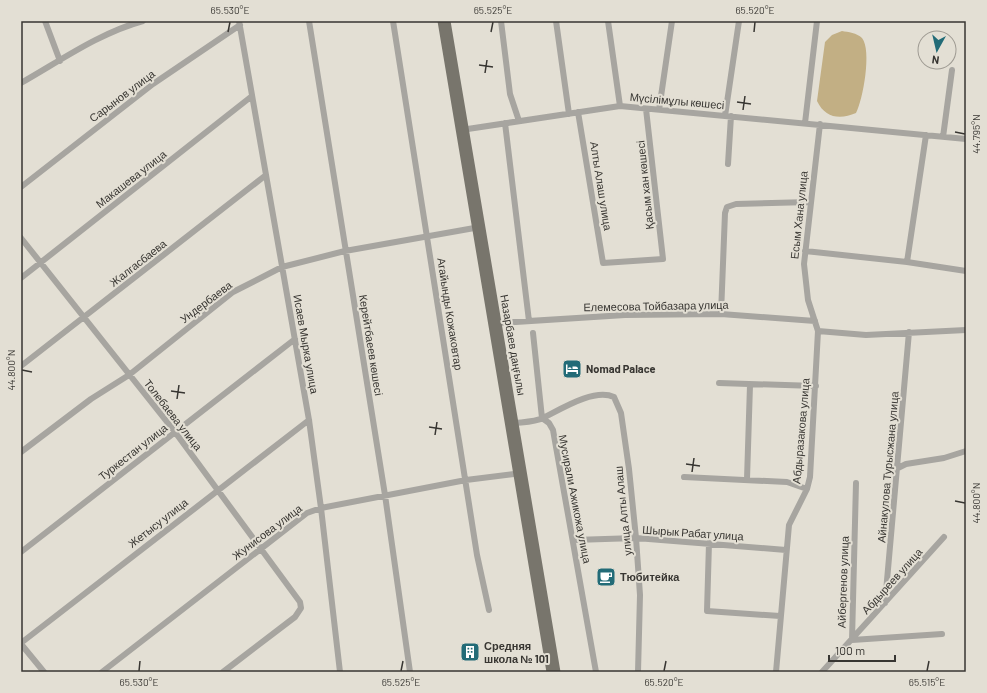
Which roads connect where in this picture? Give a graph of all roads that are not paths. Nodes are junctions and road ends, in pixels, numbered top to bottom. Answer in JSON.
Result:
{"nodes":[{"id":1,"x":45,"y":21,"type":"edge"},
{"id":2,"x":143,"y":21,"type":"edge"},
{"id":3,"x":309,"y":21,"type":"edge"},
{"id":4,"x":393,"y":21,"type":"edge"},
{"id":5,"x":441,"y":21,"type":"edge"},
{"id":6,"x":447,"y":21,"type":"edge"},
{"id":7,"x":501,"y":21,"type":"edge"},
{"id":8,"x":556,"y":21,"type":"edge"},
{"id":9,"x":608,"y":21,"type":"edge"},
{"id":10,"x":672,"y":21,"type":"edge"},
{"id":11,"x":739,"y":21,"type":"edge"},
{"id":12,"x":817,"y":21,"type":"edge"},
{"id":13,"x":129,"y":23,"type":"edge"},
{"id":14,"x":239,"y":23,"type":"edge"},
{"id":15,"x":60,"y":61,"type":"junction"},
{"id":16,"x":952,"y":70,"type":"dead end"},
{"id":17,"x":21,"y":84,"type":"edge"},
{"id":18,"x":252,"y":96,"type":"junction"},
{"id":19,"x":620,"y":106,"type":"junction"},
{"id":20,"x":646,"y":109,"type":"junction"},
{"id":21,"x":659,"y":110,"type":"junction"},
{"id":22,"x":578,"y":112,"type":"junction"},
{"id":23,"x":569,"y":114,"type":"junction"},
{"id":24,"x":728,"y":116,"type":"junction"},
{"id":25,"x":519,"y":121,"type":"junction"},
{"id":26,"x":505,"y":123,"type":"junction"},
{"id":27,"x":805,"y":123,"type":"junction"},
{"id":28,"x":820,"y":124,"type":"junction"},
{"id":29,"x":462,"y":130,"type":"junction"},
{"id":30,"x":926,"y":135,"type":"junction"},
{"id":31,"x":943,"y":137,"type":"junction"},
{"id":32,"x":966,"y":139,"type":"edge"},
{"id":33,"x":728,"y":164,"type":"dead end"},
{"id":34,"x":266,"y":175,"type":"junction"},
{"id":35,"x":21,"y":187,"type":"edge"},
{"id":36,"x":810,"y":202,"type":"junction"},
{"id":37,"x":479,"y":227,"type":"junction"},
{"id":38,"x":428,"y":236,"type":"junction"},
{"id":39,"x":21,"y":238,"type":"edge"},
{"id":40,"x":345,"y":250,"type":"junction"},
{"id":41,"x":805,"y":251,"type":"junction"},
{"id":42,"x":907,"y":262,"type":"junction"},
{"id":43,"x":41,"y":263,"type":"junction"},
{"id":44,"x":603,"y":263,"type":"joint"},
{"id":45,"x":282,"y":267,"type":"junction"},
{"id":46,"x":966,"y":271,"type":"edge"},
{"id":47,"x":21,"y":278,"type":"edge"},
{"id":48,"x":721,"y":314,"type":"junction"},
{"id":49,"x":85,"y":317,"type":"junction"},
{"id":50,"x":529,"y":321,"type":"junction"},
{"id":51,"x":815,"y":321,"type":"junction"},
{"id":52,"x":498,"y":323,"type":"junction"},
{"id":53,"x":966,"y":330,"type":"edge"},
{"id":54,"x":818,"y":331,"type":"junction"},
{"id":55,"x":909,"y":332,"type":"junction"},
{"id":56,"x":532,"y":333,"type":"dead end"},
{"id":57,"x":295,"y":340,"type":"junction"},
{"id":58,"x":21,"y":366,"type":"edge"},
{"id":59,"x":129,"y":375,"type":"junction"},
{"id":60,"x":719,"y":383,"type":"dead end"},
{"id":61,"x":750,"y":385,"type":"junction"},
{"id":62,"x":816,"y":386,"type":"junction"},
{"id":63,"x":542,"y":418,"type":"junction"},
{"id":64,"x":309,"y":420,"type":"junction"},
{"id":65,"x":515,"y":423,"type":"junction"},
{"id":66,"x":175,"y":432,"type":"junction"},
{"id":67,"x":966,"y":451,"type":"edge"},
{"id":68,"x":21,"y":452,"type":"edge"},
{"id":69,"x":898,"y":468,"type":"junction"},
{"id":70,"x":520,"y":473,"type":"junction"},
{"id":71,"x":684,"y":477,"type":"dead end"},
{"id":72,"x":746,"y":479,"type":"junction"},
{"id":73,"x":466,"y":480,"type":"junction"},
{"id":74,"x":856,"y":483,"type":"dead end"},
{"id":75,"x":807,"y":489,"type":"junction"},
{"id":76,"x":216,"y":490,"type":"junction"},
{"id":77,"x":385,"y":495,"type":"junction"},
{"id":78,"x":321,"y":508,"type":"junction"},
{"id":79,"x":636,"y":538,"type":"junction"},
{"id":80,"x":944,"y":538,"type":"dead end"},
{"id":81,"x":574,"y":540,"type":"junction"},
{"id":82,"x":709,"y":543,"type":"junction"},
{"id":83,"x":262,"y":548,"type":"junction"},
{"id":84,"x":786,"y":550,"type":"junction"},
{"id":85,"x":21,"y":552,"type":"edge"},
{"id":86,"x":885,"y":603,"type":"junction"},
{"id":87,"x":489,"y":610,"type":"dead end"},
{"id":88,"x":780,"y":616,"type":"junction"},
{"id":89,"x":942,"y":634,"type":"dead end"},
{"id":90,"x":852,"y":640,"type":"junction"},
{"id":91,"x":21,"y":643,"type":"edge"},
{"id":92,"x":339,"y":669,"type":"edge"},
{"id":93,"x":44,"y":672,"type":"edge"},
{"id":94,"x":102,"y":672,"type":"edge"},
{"id":95,"x":224,"y":672,"type":"edge"},
{"id":96,"x":333,"y":672,"type":"edge"},
{"id":97,"x":410,"y":672,"type":"edge"},
{"id":98,"x":550,"y":672,"type":"edge"},
{"id":99,"x":557,"y":672,"type":"edge"},
{"id":100,"x":596,"y":672,"type":"edge"},
{"id":101,"x":638,"y":672,"type":"edge"},
{"id":102,"x":776,"y":672,"type":"edge"},
{"id":103,"x":822,"y":672,"type":"edge"}],
"edges":[{"from":1,"to":15,"type":"street"},
{"from":2,"to":13,"type":"street"},
{"from":3,"to":40,"type":"street","name":"Керейтбаеев көшесі"},
{"from":4,"to":38,"type":"street","name":"Агайынды Кожаковтар"},
{"from":5,"to":29,"type":"main road","name":"Назарбаев даңғылы"},
{"from":6,"to":29,"type":"main road","name":"Назарбаев даңғылы"},
{"from":7,"to":25,"type":"street"},
{"from":8,"to":23,"type":"street"},
{"from":9,"to":19,"type":"street"},
{"from":10,"to":21,"type":"street"},
{"from":11,"to":24,"type":"street"},
{"from":12,"to":27,"type":"street"},
{"from":13,"to":15,"type":"street"},
{"from":14,"to":18,"type":"street","name":"Исаев Мырка улица"},
{"from":14,"to":35,"type":"street","name":"Сарынов улица"},
{"from":15,"to":17,"type":"street"},
{"from":16,"to":31,"type":"street"},
{"from":18,"to":34,"type":"street","name":"Исаев Мырка улица"},
{"from":18,"to":43,"type":"street","name":"Макашева улица"},
{"from":19,"to":20,"type":"street","name":"Мүсілімұлы көшесі"},
{"from":19,"to":22,"type":"street","name":"Мүсілімұлы көшесі"},
{"from":20,"to":21,"type":"street","name":"Мүсілімұлы көшесі"},
{"from":20,"to":44,"type":"street","name":"Қасым хан көшесі"},
{"from":21,"to":24,"type":"street","name":"Мүсілімұлы көшесі"},
{"from":22,"to":23,"type":"street","name":"Мүсілімұлы көшесі"},
{"from":22,"to":44,"type":"street","name":"Алты Алаш улица"},
{"from":23,"to":25,"type":"street","name":"Мүсілімұлы көшесі"},
{"from":24,"to":27,"type":"street","name":"Мүсілімұлы көшесі"},
{"from":24,"to":33,"type":"street"},
{"from":25,"to":26,"type":"street","name":"Мүсілімұлы көшесі"},
{"from":26,"to":29,"type":"street","name":"Мүсілімұлы көшесі"},
{"from":26,"to":50,"type":"street"},
{"from":27,"to":28,"type":"street","name":"Мүсілімұлы көшесі"},
{"from":28,"to":30,"type":"street","name":"Мүсілімұлы көшесі"},
{"from":28,"to":36,"type":"street","name":"Есым Хана улица"},
{"from":29,"to":37,"type":"main road","name":"Назарбаев даңғылы"},
{"from":30,"to":31,"type":"street","name":"Мүсілімұлы көшесі"},
{"from":30,"to":42,"type":"street"},
{"from":31,"to":32,"type":"street","name":"Мүсілімұлы көшесі"},
{"from":34,"to":45,"type":"street","name":"Исаев Мырка улица"},
{"from":34,"to":49,"type":"street","name":"Жалгасбаева"},
{"from":36,"to":41,"type":"street","name":"Есым Хана улица"},
{"from":36,"to":48,"type":"street"},
{"from":37,"to":38,"type":"street","name":"Ундербаева"},
{"from":37,"to":52,"type":"main road","name":"Назарбаев даңғылы"},
{"from":37,"to":70,"type":"main road","name":"Назарбаев даңғылы"},
{"from":38,"to":40,"type":"street","name":"Ундербаева"},
{"from":38,"to":73,"type":"street","name":"Агайынды Кожаковтар"},
{"from":39,"to":43,"type":"street","name":"Толебаева улица"},
{"from":40,"to":45,"type":"street","name":"Ундербаева"},
{"from":40,"to":77,"type":"street","name":"Керейтбаеев көшесі"},
{"from":41,"to":42,"type":"street"},
{"from":41,"to":51,"type":"street","name":"Есым Хана улица"},
{"from":42,"to":46,"type":"street"},
{"from":43,"to":47,"type":"street","name":"Макашева улица"},
{"from":43,"to":49,"type":"street","name":"Толебаева улица"},
{"from":45,"to":57,"type":"street","name":"Исаев Мырка улица"},
{"from":45,"to":59,"type":"street","name":"Ундербаева"},
{"from":48,"to":50,"type":"street","name":"Елемесова Тойбазара улица"},
{"from":48,"to":51,"type":"street","name":"Елемесова Тойбазара улица"},
{"from":49,"to":58,"type":"street","name":"Жалгасбаева"},
{"from":49,"to":59,"type":"street","name":"Толебаева улица"},
{"from":50,"to":52,"type":"street","name":"Елемесова Тойбазара улица"},
{"from":51,"to":54,"type":"street","name":"Есым Хана улица"},
{"from":52,"to":65,"type":"main road","name":"Назарбаев даңғылы"},
{"from":53,"to":55,"type":"street"},
{"from":54,"to":55,"type":"street"},
{"from":54,"to":62,"type":"street","name":"Абдыразакова улица"},
{"from":55,"to":69,"type":"street","name":"Айнакулова Турысжана улица"},
{"from":56,"to":63,"type":"street","name":"Мусирали Ажикожа улица"},
{"from":57,"to":64,"type":"street","name":"Исаев Мырка улица"},
{"from":57,"to":66,"type":"street","name":"Туркестан улица"},
{"from":59,"to":66,"type":"street","name":"Толебаева улица"},
{"from":59,"to":68,"type":"street","name":"Ундербаева"},
{"from":60,"to":61,"type":"street"},
{"from":61,"to":62,"type":"street"},
{"from":61,"to":72,"type":"street"},
{"from":62,"to":75,"type":"street","name":"Абдыразакова улица"},
{"from":63,"to":65,"type":"street"},
{"from":63,"to":79,"type":"street","name":"улица Алты Алаш"},
{"from":63,"to":81,"type":"street","name":"Мусирали Ажикожа улица"},
{"from":64,"to":76,"type":"street","name":"Жетысу улица"},
{"from":64,"to":78,"type":"street","name":"Исаев Мырка улица"},
{"from":65,"to":70,"type":"main road","name":"Назарбаев даңғылы"},
{"from":66,"to":76,"type":"street","name":"Толебаева улица"},
{"from":66,"to":85,"type":"street","name":"Туркестан улица"},
{"from":67,"to":69,"type":"street"},
{"from":69,"to":86,"type":"street","name":"Айнакулова Турысжана улица"},
{"from":70,"to":73,"type":"street","name":"Жунисова улица"},
{"from":70,"to":98,"type":"main road","name":"Назарбаев даңғылы"},
{"from":70,"to":99,"type":"main road","name":"Назарбаев даңғылы"},
{"from":71,"to":72,"type":"street"},
{"from":72,"to":75,"type":"street"},
{"from":73,"to":77,"type":"street","name":"Жунисова улица"},
{"from":73,"to":87,"type":"street","name":"Агайынды Кожаковтар"},
{"from":74,"to":90,"type":"street","name":"Айбергенов улица"},
{"from":75,"to":84,"type":"street","name":"Абдыразакова улица"},
{"from":76,"to":83,"type":"street","name":"Толебаева улица"},
{"from":76,"to":91,"type":"street","name":"Жетысу улица"},
{"from":77,"to":78,"type":"street","name":"Жунисова улица"},
{"from":77,"to":97,"type":"street","name":"Керейтбаеев көшесі"},
{"from":78,"to":83,"type":"street","name":"Жунисова улица"},
{"from":78,"to":92,"type":"street","name":"Исаев Мырка улица"},
{"from":79,"to":81,"type":"street","name":"Шырык Рабат улица"},
{"from":79,"to":82,"type":"street","name":"Шырык Рабат улица"},
{"from":79,"to":101,"type":"street","name":"улица Алты Алаш"},
{"from":80,"to":86,"type":"street","name":"Абдыреев улица"},
{"from":81,"to":100,"type":"street","name":"Мусирали Ажикожа улица"},
{"from":82,"to":84,"type":"street","name":"Шырык Рабат улица"},
{"from":82,"to":88,"type":"street"},
{"from":83,"to":94,"type":"street","name":"Жунисова улица"},
{"from":83,"to":95,"type":"street","name":"Толебаева улица"},
{"from":84,"to":88,"type":"street","name":"Абдыразакова улица"},
{"from":86,"to":90,"type":"street","name":"Абдыреев улица"},
{"from":88,"to":102,"type":"street","name":"Абдыразакова улица"},
{"from":89,"to":90,"type":"street","name":"Айбергенов улица"},
{"from":90,"to":103,"type":"street","name":"Абдыреев улица"},
{"from":91,"to":93,"type":"street"},
{"from":92,"to":96,"type":"street"}]}
